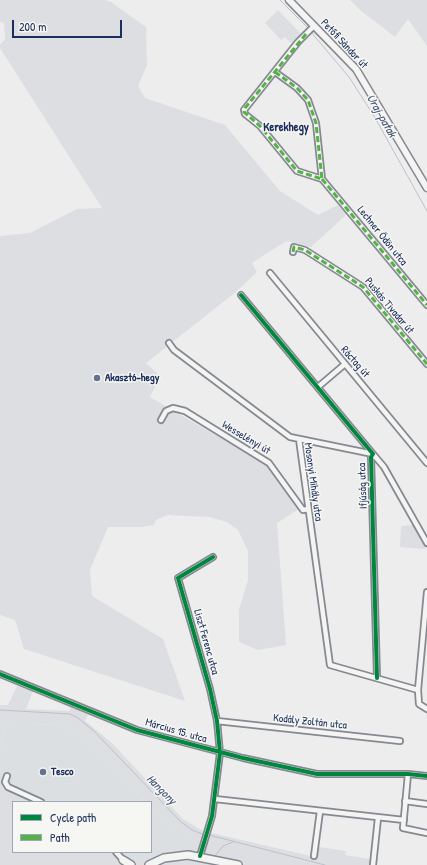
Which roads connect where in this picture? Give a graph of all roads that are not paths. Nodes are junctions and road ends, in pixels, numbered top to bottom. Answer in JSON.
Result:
{"nodes":[{"id":1,"x":289,"y":0,"type":"edge"},
{"id":2,"x":313,"y":27,"type":"junction"},
{"id":3,"x":275,"y":72,"type":"junction"},
{"id":4,"x":322,"y":179,"type":"junction"},
{"id":5,"x":427,"y":188,"type":"edge"},
{"id":6,"x":293,"y":252,"type":"dead end"},
{"id":7,"x":270,"y":274,"type":"dead end"},
{"id":8,"x":241,"y":295,"type":"dead end"},
{"id":9,"x":427,"y":305,"type":"edge"},
{"id":10,"x":169,"y":343,"type":"dead end"},
{"id":11,"x":344,"y":364,"type":"junction"},
{"id":12,"x":427,"y":364,"type":"edge"},
{"id":13,"x":318,"y":387,"type":"junction"},
{"id":14,"x":161,"y":420,"type":"dead end"},
{"id":15,"x":299,"y":439,"type":"junction"},
{"id":16,"x":373,"y":454,"type":"junction"},
{"id":17,"x":427,"y":463,"type":"edge"},
{"id":18,"x":308,"y":509,"type":"junction"},
{"id":19,"x":427,"y":543,"type":"edge"},
{"id":20,"x":213,"y":557,"type":"dead end"},
{"id":21,"x":427,"y":592,"type":"edge"},
{"id":22,"x":422,"y":644,"type":"junction"},
{"id":23,"x":427,"y":647,"type":"edge"},
{"id":24,"x":0,"y":674,"type":"edge"},
{"id":25,"x":377,"y":678,"type":"junction"},
{"id":26,"x":418,"y":690,"type":"junction"},
{"id":27,"x":427,"y":709,"type":"edge"},
{"id":28,"x":217,"y":721,"type":"junction"},
{"id":29,"x":400,"y":741,"type":"dead end"},
{"id":30,"x":220,"y":753,"type":"junction"},
{"id":31,"x":408,"y":774,"type":"junction"},
{"id":32,"x":7,"y":776,"type":"dead end"},
{"id":33,"x":427,"y":776,"type":"edge"},
{"id":34,"x":215,"y":799,"type":"junction"},
{"id":35,"x":39,"y":801,"type":"edge"},
{"id":36,"x":405,"y":801,"type":"junction"},
{"id":37,"x":427,"y":804,"type":"edge"},
{"id":38,"x":320,"y":811,"type":"junction"},
{"id":39,"x":378,"y":818,"type":"junction"},
{"id":40,"x":404,"y":820,"type":"junction"},
{"id":41,"x":427,"y":833,"type":"edge"},
{"id":42,"x":117,"y":853,"type":"edge"},
{"id":43,"x":200,"y":856,"type":"junction"},
{"id":44,"x":314,"y":856,"type":"dead end"},
{"id":45,"x":157,"y":861,"type":"junction"},
{"id":46,"x":125,"y":862,"type":"edge"},
{"id":47,"x":131,"y":865,"type":"edge"},
{"id":48,"x":144,"y":865,"type":"edge"},
{"id":49,"x":149,"y":865,"type":"edge"},
{"id":50,"x":238,"y":865,"type":"edge"},
{"id":51,"x":373,"y":865,"type":"edge"}],
"edges":[{"from":1,"to":2,"type":"street","name":"Petőfi Sándor út"},
{"from":2,"to":3,"type":"street"},
{"from":2,"to":5,"type":"street","name":"Petőfi Sándor út"},
{"from":3,"to":4,"type":"street"},
{"from":3,"to":4,"type":"street"},
{"from":4,"to":9,"type":"street","name":"Lechner Ödön utca"},
{"from":6,"to":12,"type":"street","name":"Puskás Tivadar út"},
{"from":7,"to":11,"type":"street","name":"Ráctag út"},
{"from":8,"to":13,"type":"street","name":"Ifjúság utca"},
{"from":10,"to":15,"type":"street","name":"Mosonyi Mihály utca"},
{"from":11,"to":13,"type":"street"},
{"from":11,"to":17,"type":"street","name":"Ráctag út"},
{"from":13,"to":16,"type":"street","name":"Ifjúság utca"},
{"from":14,"to":18,"type":"street","name":"Wesselényi út"},
{"from":15,"to":16,"type":"street"},
{"from":15,"to":18,"type":"street","name":"Mosonyi Mihály utca"},
{"from":16,"to":19,"type":"street"},
{"from":16,"to":25,"type":"street","name":"Ifjúság utca"},
{"from":18,"to":25,"type":"street","name":"Mosonyi Mihály utca"},
{"from":20,"to":28,"type":"street","name":"Liszt Ferenc utca"},
{"from":21,"to":22,"type":"street"},
{"from":22,"to":23,"type":"street"},
{"from":22,"to":26,"type":"street"},
{"from":24,"to":30,"type":"street","name":"Március 15. utca"},
{"from":25,"to":26,"type":"street"},
{"from":26,"to":27,"type":"street"},
{"from":28,"to":29,"type":"street","name":"Kodály Zoltán utca"},
{"from":28,"to":30,"type":"street","name":"Liszt Ferenc utca"},
{"from":30,"to":31,"type":"street","name":"Március 15. utca"},
{"from":30,"to":34,"type":"street","name":"Liszt Ferenc utca"},
{"from":31,"to":33,"type":"street","name":"Március 15. utca"},
{"from":31,"to":36,"type":"street"},
{"from":32,"to":35,"type":"street"},
{"from":34,"to":38,"type":"street"},
{"from":34,"to":43,"type":"street","name":"Liszt Ferenc utca"},
{"from":36,"to":37,"type":"street"},
{"from":36,"to":40,"type":"street"},
{"from":38,"to":39,"type":"street"},
{"from":38,"to":44,"type":"street"},
{"from":39,"to":40,"type":"street"},
{"from":39,"to":51,"type":"street"},
{"from":40,"to":41,"type":"street"},
{"from":42,"to":46,"type":"street"},
{"from":43,"to":45,"type":"main road"},
{"from":43,"to":50,"type":"main road"},
{"from":45,"to":48,"type":"main road"},
{"from":45,"to":49,"type":"main road"},
{"from":46,"to":47,"type":"main road"}]}
